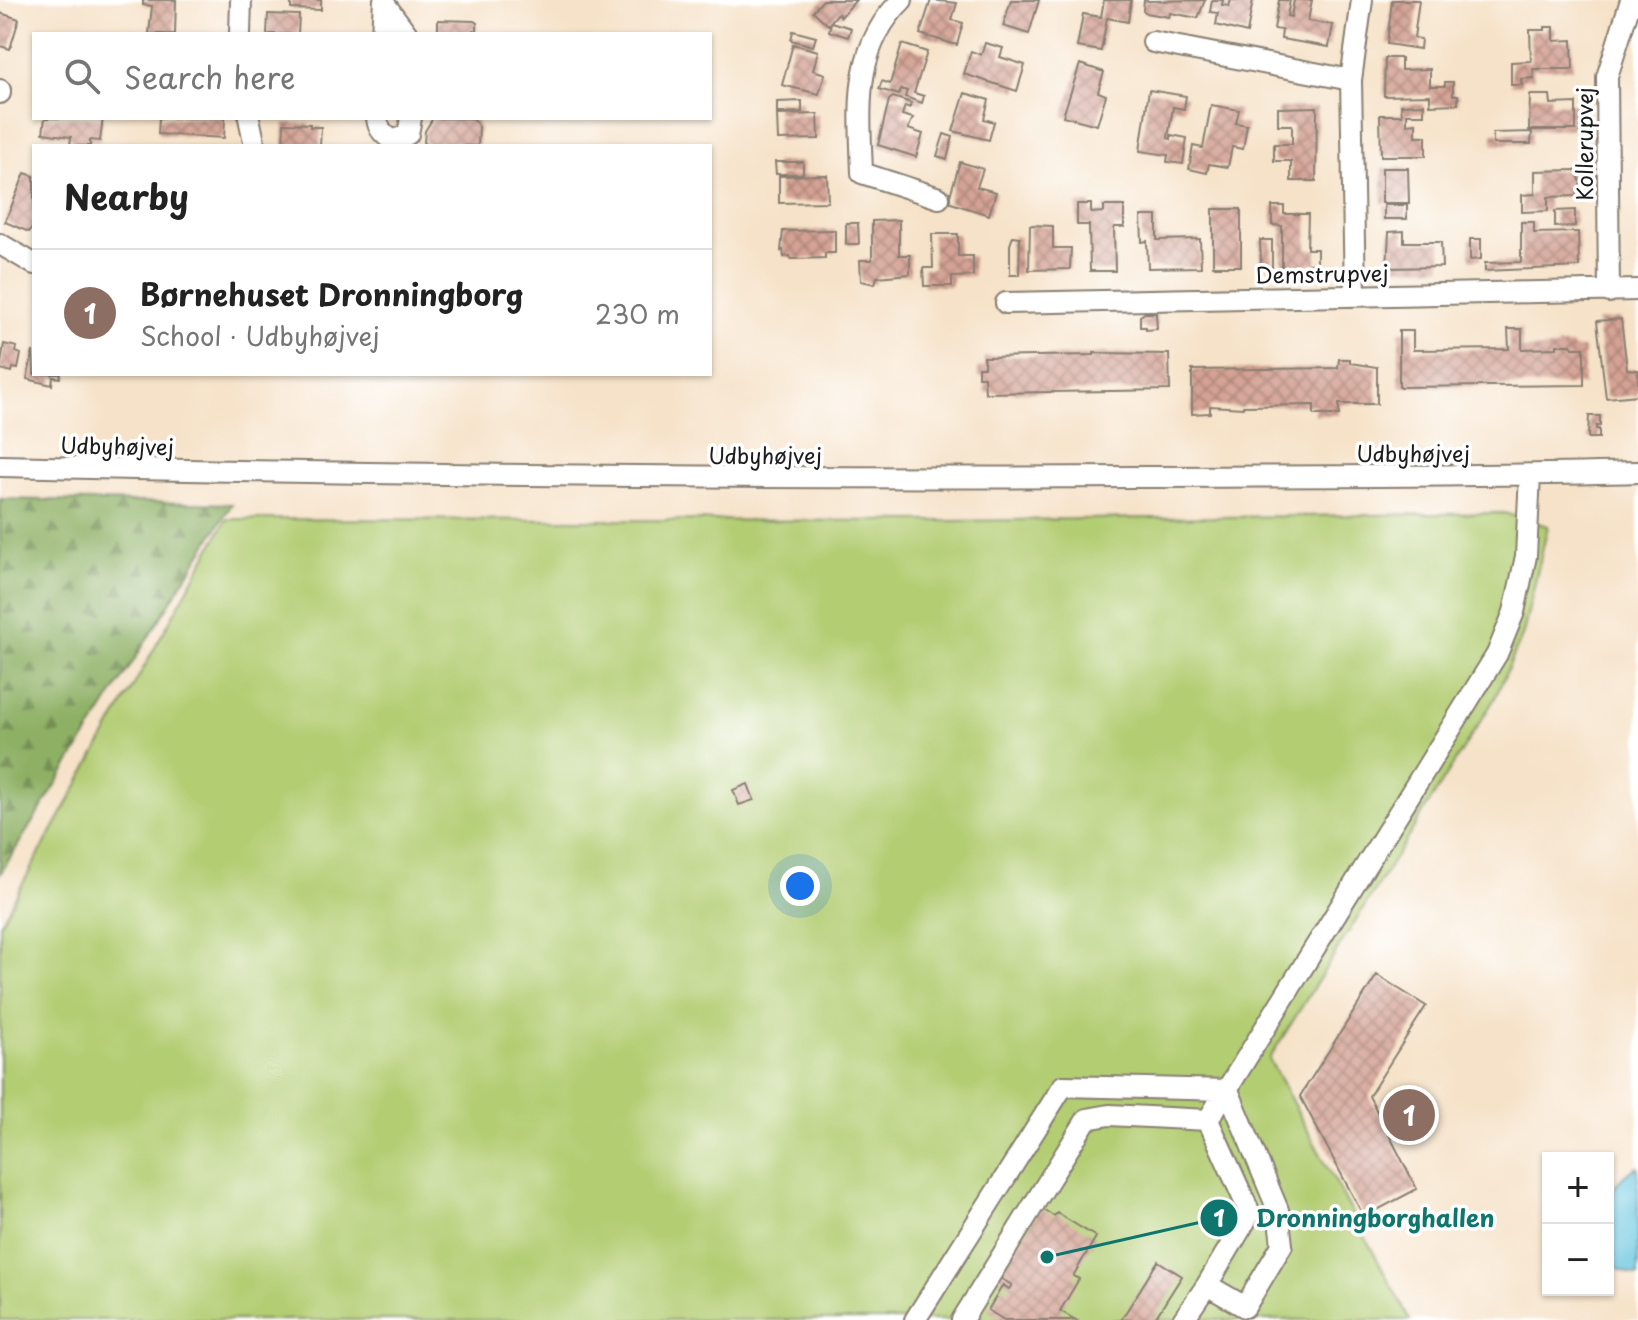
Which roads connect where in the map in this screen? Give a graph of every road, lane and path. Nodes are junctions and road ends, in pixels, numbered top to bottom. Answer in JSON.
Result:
{"nodes":[{"id":1,"x":241,"y":0,"type":"edge"},
{"id":2,"x":902,"y":0,"type":"edge"},
{"id":3,"x":1362,"y":0,"type":"edge"},
{"id":4,"x":1631,"y":0,"type":"edge"},
{"id":5,"x":384,"y":1,"type":"edge"},
{"id":6,"x":240,"y":32,"type":"edge"},
{"id":7,"x":382,"y":32,"type":"edge"},
{"id":8,"x":406,"y":32,"type":"edge"},
{"id":9,"x":1153,"y":42,"type":"dead end"},
{"id":10,"x":1351,"y":80,"type":"junction"},
{"id":11,"x":249,"y":120,"type":"edge"},
{"id":12,"x":378,"y":120,"type":"edge"},
{"id":13,"x":411,"y":120,"type":"edge"},
{"id":14,"x":255,"y":144,"type":"edge"},
{"id":15,"x":939,"y":198,"type":"dead end"},
{"id":16,"x":0,"y":244,"type":"edge"},
{"id":17,"x":32,"y":263,"type":"edge"},
{"id":18,"x":1638,"y":290,"type":"edge"},
{"id":19,"x":1609,"y":292,"type":"junction"},
{"id":20,"x":1355,"y":296,"type":"junction"},
{"id":21,"x":1006,"y":303,"type":"dead end"},
{"id":22,"x":0,"y":466,"type":"edge"},
{"id":23,"x":1638,"y":472,"type":"edge"},
{"id":24,"x":1530,"y":475,"type":"junction"},
{"id":25,"x":1228,"y":1090,"type":"junction"},
{"id":26,"x":1208,"y":1120,"type":"junction"},
{"id":27,"x":1207,"y":1285,"type":"junction"},
{"id":28,"x":915,"y":1320,"type":"edge"},
{"id":29,"x":962,"y":1320,"type":"edge"},
{"id":30,"x":1183,"y":1320,"type":"edge"}],
"edges":[{"from":1,"to":6,"type":"street"},
{"from":2,"to":15,"type":"street"},
{"from":3,"to":10,"type":"street"},
{"from":4,"to":19,"type":"street","name":"Kollerupvej"},
{"from":5,"to":7,"type":"street"},
{"from":5,"to":8,"type":"street"},
{"from":9,"to":10,"type":"street"},
{"from":10,"to":20,"type":"street"},
{"from":11,"to":14,"type":"street"},
{"from":12,"to":13,"type":"street"},
{"from":16,"to":17,"type":"street"},
{"from":18,"to":19,"type":"street","name":"Demstrupvej"},
{"from":19,"to":20,"type":"street","name":"Demstrupvej"},
{"from":20,"to":21,"type":"street","name":"Demstrupvej"},
{"from":22,"to":24,"type":"street","name":"Udbyhøjvej"},
{"from":23,"to":24,"type":"street","name":"Udbyhøjvej"},
{"from":24,"to":25,"type":"street"},
{"from":25,"to":26,"type":"street"},
{"from":25,"to":27,"type":"street"},
{"from":25,"to":28,"type":"street"},
{"from":26,"to":27,"type":"street"},
{"from":26,"to":29,"type":"street"},
{"from":27,"to":30,"type":"street"}]}
